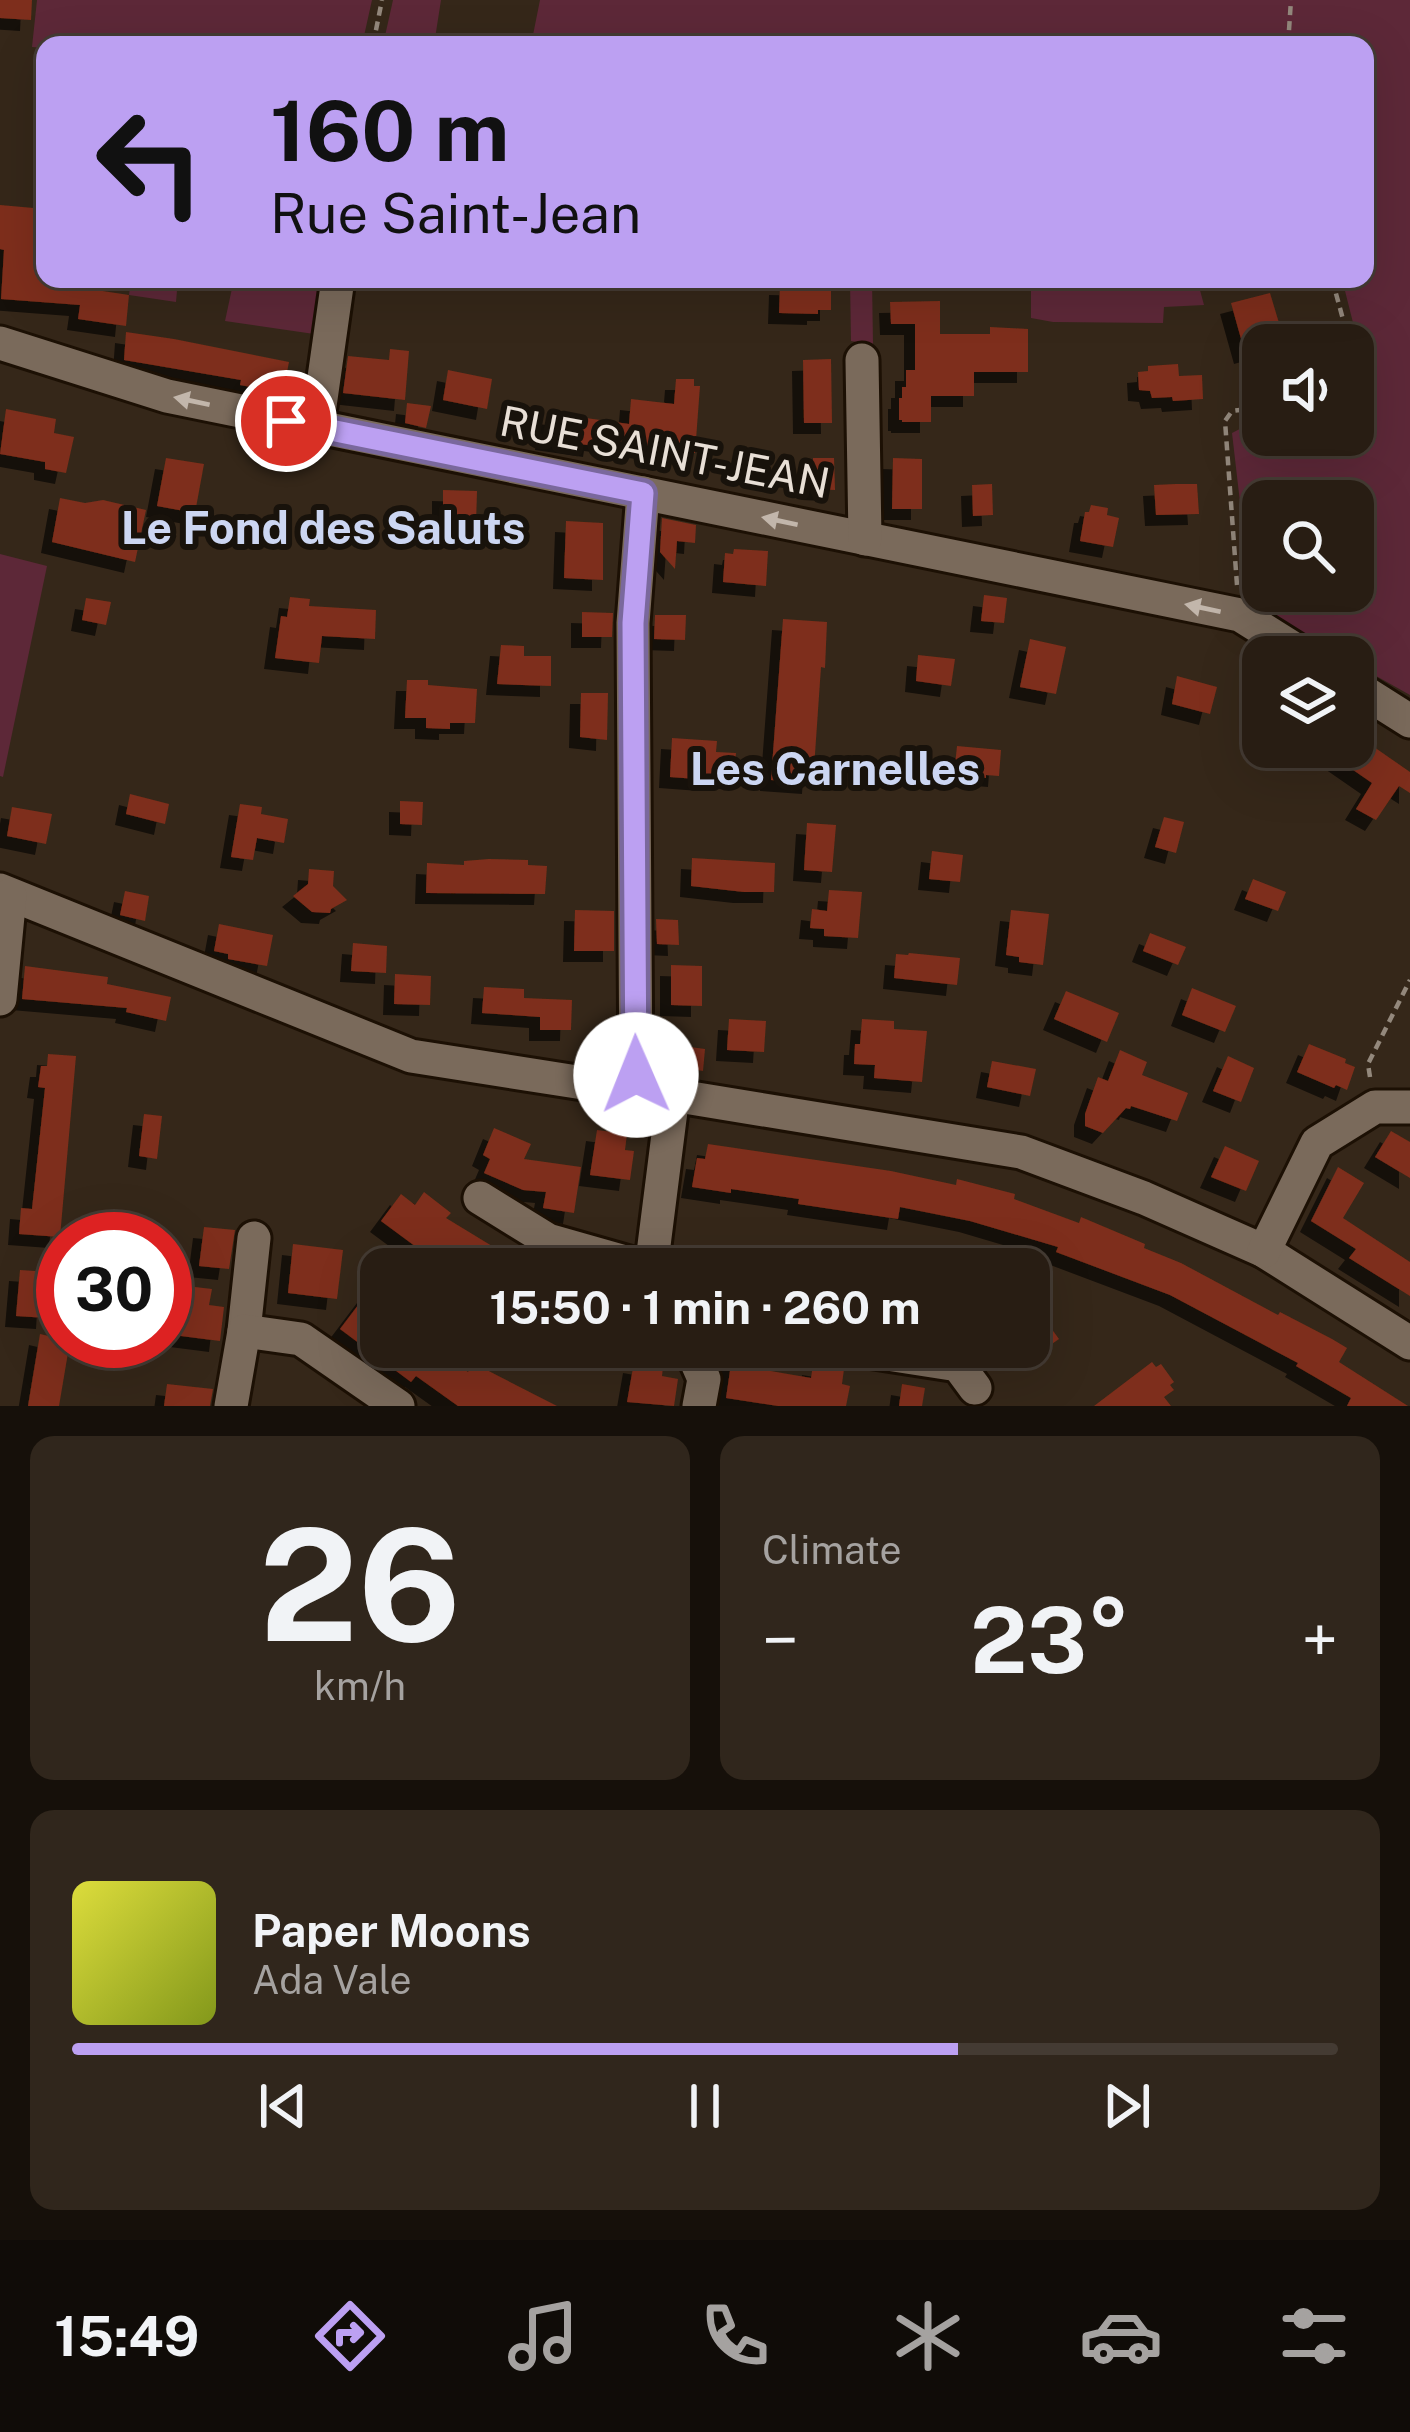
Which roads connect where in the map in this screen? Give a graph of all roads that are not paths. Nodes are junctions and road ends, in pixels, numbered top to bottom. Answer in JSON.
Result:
{"nodes":[{"id":1,"x":337,"y":288,"type":"edge"},
{"id":2,"x":0,"y":343,"type":"edge"},
{"id":3,"x":862,"y":359,"type":"dead end"},
{"id":4,"x":317,"y":427,"type":"junction"},
{"id":5,"x":643,"y":493,"type":"junction"},
{"id":6,"x":866,"y":538,"type":"junction"},
{"id":7,"x":1274,"y":636,"type":"edge"},
{"id":8,"x":1374,"y":698,"type":"edge"},
{"id":9,"x":1410,"y":721,"type":"edge"},
{"id":10,"x":5,"y":893,"type":"edge"},
{"id":11,"x":0,"y":999,"type":"edge"},
{"id":12,"x":636,"y":1089,"type":"junction"},
{"id":13,"x":673,"y":1096,"type":"junction"},
{"id":14,"x":1410,"y":1107,"type":"edge"},
{"id":15,"x":480,"y":1198,"type":"dead end"},
{"id":16,"x":254,"y":1238,"type":"dead end"},
{"id":17,"x":576,"y":1248,"type":"edge"},
{"id":18,"x":653,"y":1248,"type":"edge"},
{"id":19,"x":1264,"y":1251,"type":"junction"},
{"id":20,"x":244,"y":1331,"type":"junction"},
{"id":21,"x":1410,"y":1342,"type":"edge"},
{"id":22,"x":699,"y":1368,"type":"edge"},
{"id":23,"x":960,"y":1368,"type":"edge"},
{"id":24,"x":975,"y":1388,"type":"dead end"},
{"id":25,"x":231,"y":1406,"type":"edge"},
{"id":26,"x":398,"y":1406,"type":"edge"},
{"id":27,"x":700,"y":1406,"type":"edge"}],
"edges":[{"from":1,"to":4,"type":"street"},
{"from":4,"to":2,"type":"street","name":"RUE SAINT-JEAN","one_way":true},
{"from":3,"to":6,"type":"street"},
{"from":4,"to":5,"type":"street","name":"RUE SAINT-JEAN"},
{"from":6,"to":5,"type":"street","name":"RUE SAINT-JEAN","one_way":true},
{"from":5,"to":12,"type":"street"},
{"from":7,"to":6,"type":"street","name":"RUE SAINT-JEAN","one_way":true},
{"from":8,"to":9,"type":"street"},
{"from":10,"to":11,"type":"street"},
{"from":10,"to":12,"type":"street"},
{"from":12,"to":13,"type":"street"},
{"from":13,"to":18,"type":"street"},
{"from":13,"to":19,"type":"street"},
{"from":14,"to":19,"type":"street"},
{"from":15,"to":17,"type":"street"},
{"from":16,"to":20,"type":"street"},
{"from":19,"to":21,"type":"street"},
{"from":20,"to":25,"type":"street"},
{"from":20,"to":26,"type":"street"},
{"from":22,"to":27,"type":"street"},
{"from":23,"to":24,"type":"street"}]}
